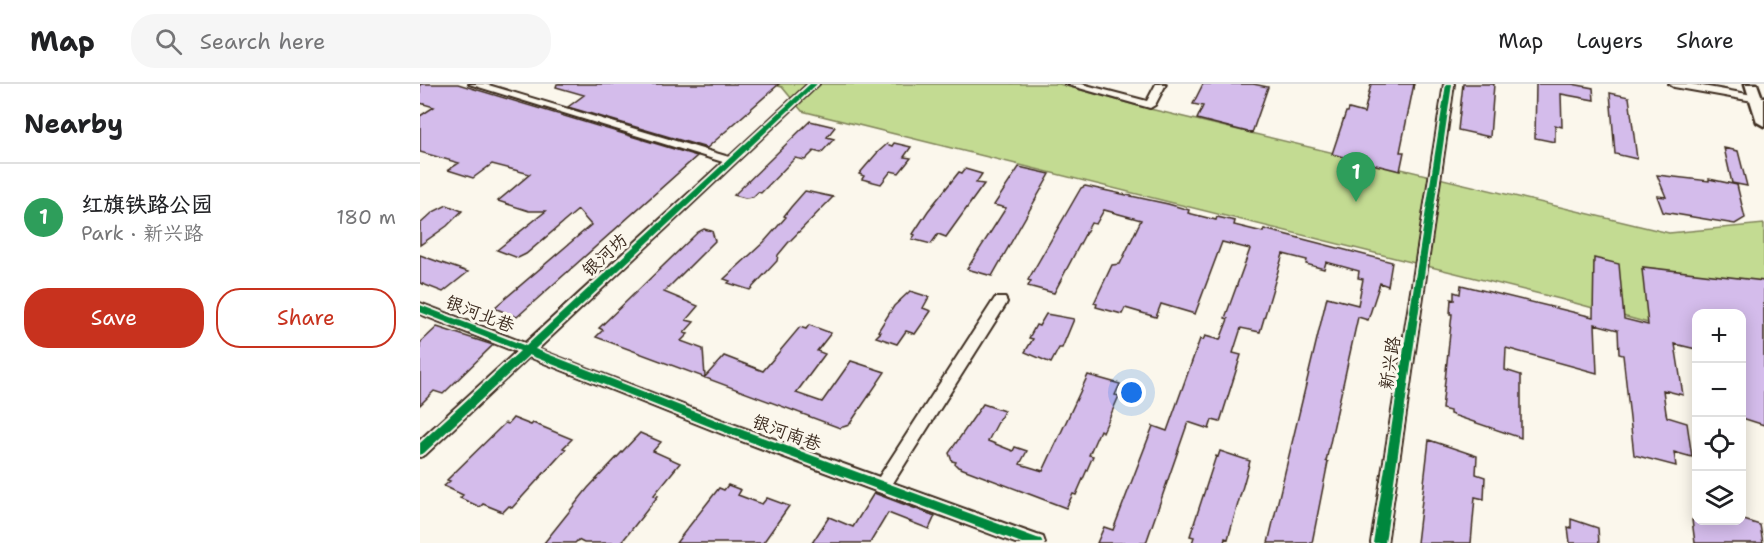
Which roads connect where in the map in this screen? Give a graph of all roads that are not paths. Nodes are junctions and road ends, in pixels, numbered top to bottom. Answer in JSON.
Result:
{"nodes":[{"id":1,"x":474,"y":84,"type":"edge"},
{"id":2,"x":814,"y":84,"type":"edge"},
{"id":3,"x":1070,"y":84,"type":"edge"},
{"id":4,"x":1161,"y":84,"type":"edge"},
{"id":5,"x":1449,"y":84,"type":"edge"},
{"id":6,"x":1674,"y":84,"type":"edge"},
{"id":7,"x":1751,"y":84,"type":"edge"},
{"id":8,"x":1760,"y":100,"type":"edge"},
{"id":9,"x":1764,"y":122,"type":"edge"},
{"id":10,"x":731,"y":161,"type":"junction"},
{"id":11,"x":1000,"y":302,"type":"dead end"},
{"id":12,"x":420,"y":308,"type":"edge"},
{"id":13,"x":527,"y":350,"type":"junction"},
{"id":14,"x":420,"y":450,"type":"edge"},
{"id":15,"x":882,"y":486,"type":"junction"},
{"id":16,"x":1037,"y":543,"type":"edge"},
{"id":17,"x":1379,"y":543,"type":"edge"}],
"edges":[{"from":1,"to":10,"type":"street"},
{"from":2,"to":10,"type":"street","name":"银河坊"},
{"from":3,"to":4,"type":"street"},
{"from":5,"to":17,"type":"street","name":"新兴路"},
{"from":6,"to":8,"type":"street"},
{"from":7,"to":8,"type":"main road"},
{"from":8,"to":9,"type":"main road"},
{"from":10,"to":13,"type":"street","name":"银河坊"},
{"from":11,"to":15,"type":"street"},
{"from":12,"to":13,"type":"street","name":"银河北巷"},
{"from":13,"to":14,"type":"street","name":"银河坊"},
{"from":13,"to":15,"type":"street","name":"银河南巷"},
{"from":15,"to":16,"type":"street","name":"银河南巷"}]}
